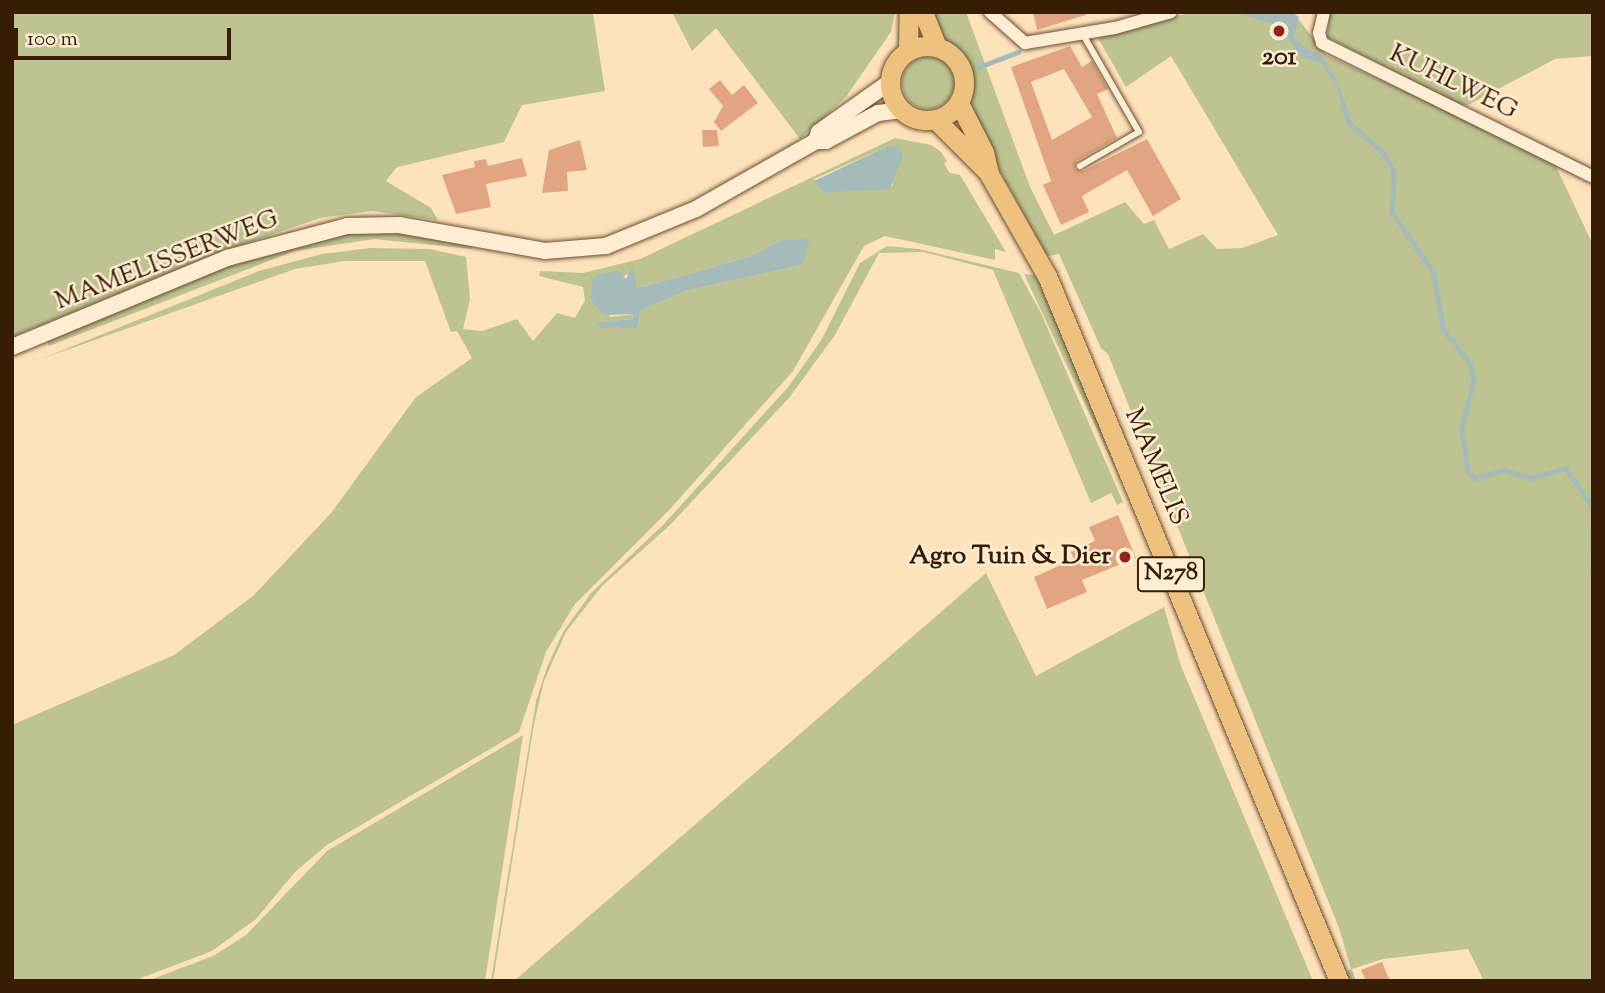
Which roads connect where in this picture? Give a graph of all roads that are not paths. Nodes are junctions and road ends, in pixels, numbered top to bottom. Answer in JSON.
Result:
{"nodes":[{"id":1,"x":909,"y":12,"type":"edge"},
{"id":2,"x":923,"y":12,"type":"edge"},
{"id":3,"x":990,"y":12,"type":"edge"},
{"id":4,"x":1171,"y":12,"type":"edge"},
{"id":5,"x":1324,"y":12,"type":"edge"},
{"id":6,"x":1147,"y":16,"type":"edge"},
{"id":7,"x":1082,"y":31,"type":"junction"},
{"id":8,"x":937,"y":47,"type":"junction"},
{"id":9,"x":908,"y":51,"type":"junction"},
{"id":10,"x":890,"y":82,"type":"junction"},
{"id":11,"x":959,"y":103,"type":"junction"},
{"id":12,"x":902,"y":110,"type":"junction"},
{"id":13,"x":935,"y":119,"type":"junction"},
{"id":14,"x":816,"y":141,"type":"junction"},
{"id":15,"x":1080,"y":166,"type":"dead end"},
{"id":16,"x":989,"y":173,"type":"junction"},
{"id":17,"x":1593,"y":177,"type":"edge"},
{"id":18,"x":12,"y":347,"type":"edge"},
{"id":19,"x":1339,"y":981,"type":"edge"}],
"edges":[{"from":1,"to":9,"type":"main road"},
{"from":2,"to":8,"type":"main road"},
{"from":3,"to":7,"type":"street"},
{"from":4,"to":6,"type":"street"},
{"from":5,"to":17,"type":"street","name":"KUHLWEG"},
{"from":6,"to":7,"type":"street"},
{"from":7,"to":15,"type":"lane"},
{"from":8,"to":9,"type":"main road"},
{"from":8,"to":11,"type":"main road"},
{"from":9,"to":10,"type":"main road"},
{"from":10,"to":12,"type":"main road"},
{"from":10,"to":14,"type":"street","name":"MAMELISSERWEG"},
{"from":11,"to":13,"type":"main road"},
{"from":11,"to":16,"type":"main road","name":"MAMELIS","number":"N278"},
{"from":12,"to":13,"type":"main road","number":"N278"},
{"from":12,"to":14,"type":"street","name":"MAMELISSERWEG"},
{"from":13,"to":16,"type":"main road","name":"MAMELIS","number":"N278"},
{"from":14,"to":18,"type":"street","name":"MAMELISSERWEG"},
{"from":16,"to":19,"type":"main road","name":"MAMELIS","number":"N278"}]}
